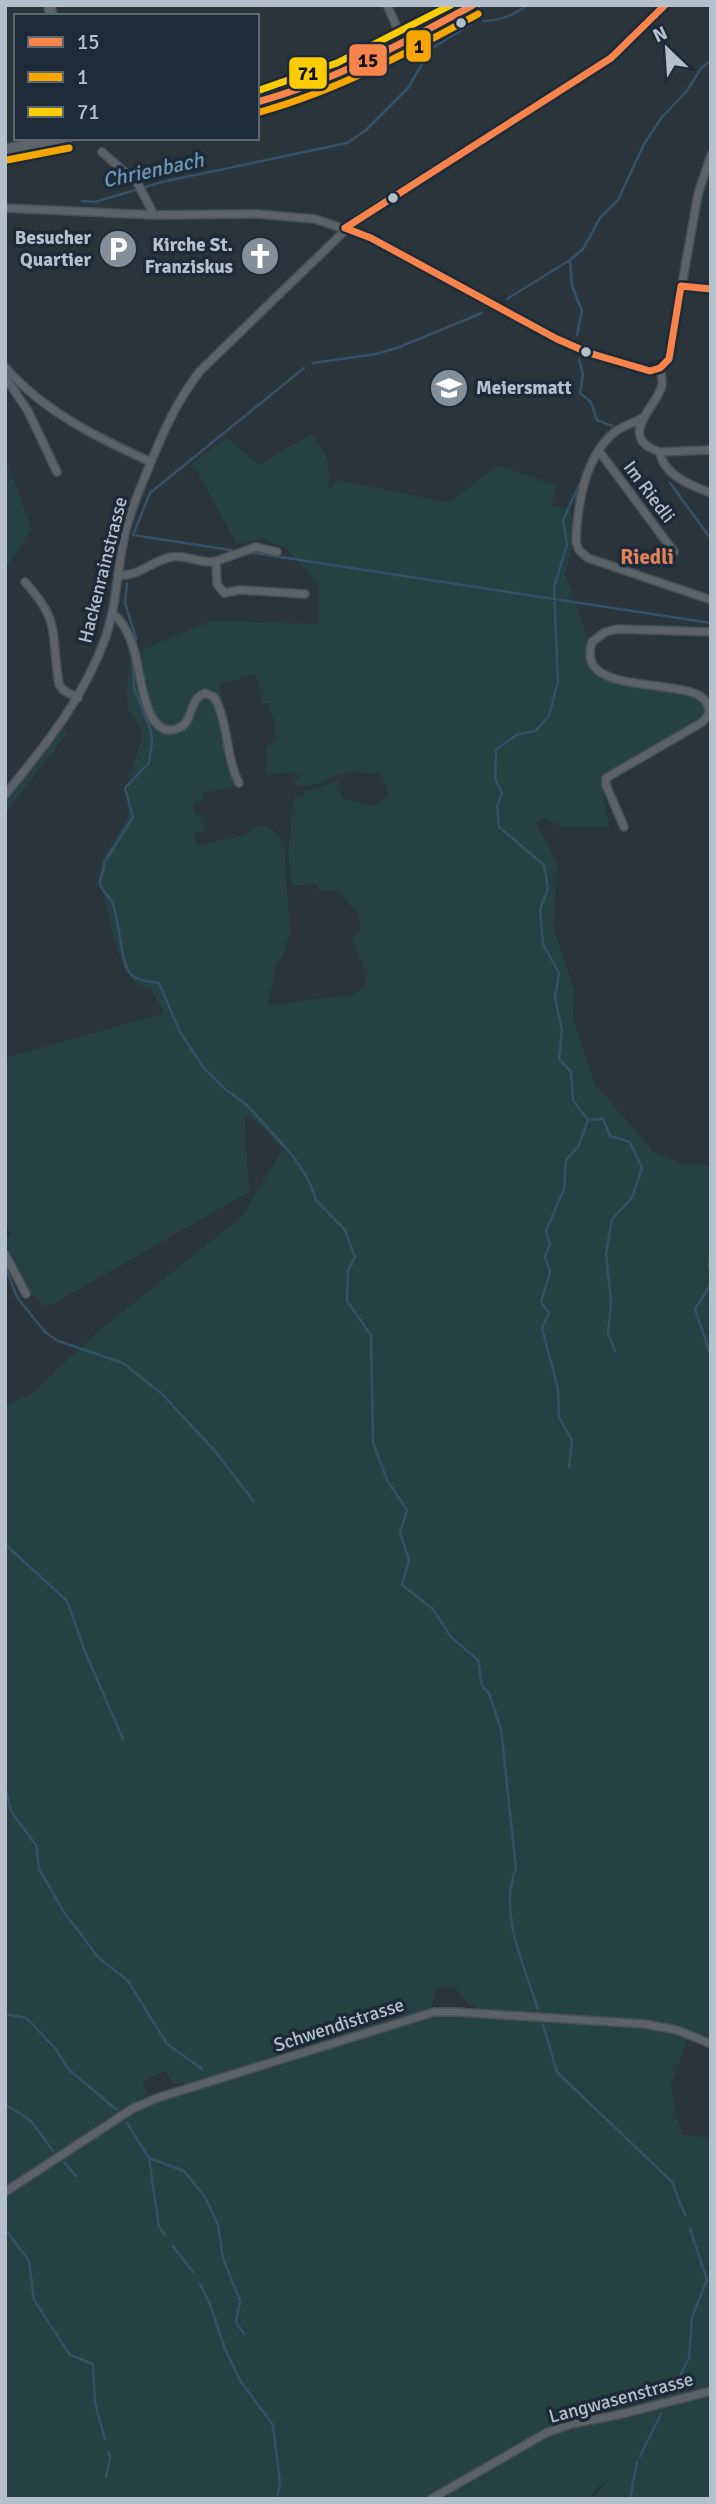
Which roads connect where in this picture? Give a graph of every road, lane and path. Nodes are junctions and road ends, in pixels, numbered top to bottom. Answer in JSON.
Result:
{"nodes":[{"id":1,"x":387,"y":5,"type":"edge"},
{"id":2,"x":473,"y":5,"type":"edge"},
{"id":3,"x":665,"y":5,"type":"edge"},
{"id":4,"x":404,"y":43,"type":"junction"},
{"id":5,"x":259,"y":101,"type":"edge"},
{"id":6,"x":57,"y":140,"type":"edge"},
{"id":7,"x":5,"y":150,"type":"edge"},
{"id":8,"x":102,"y":152,"type":"dead end"},
{"id":9,"x":711,"y":155,"type":"edge"},
{"id":10,"x":5,"y":208,"type":"edge"},
{"id":11,"x":154,"y":215,"type":"junction"},
{"id":12,"x":345,"y":228,"type":"junction"},
{"id":13,"x":681,"y":286,"type":"junction"},
{"id":14,"x":711,"y":289,"type":"edge"},
{"id":15,"x":5,"y":367,"type":"edge"},
{"id":16,"x":660,"y":368,"type":"junction"},
{"id":17,"x":5,"y":377,"type":"edge"},
{"id":18,"x":641,"y":419,"type":"junction"},
{"id":19,"x":711,"y":450,"type":"edge"},
{"id":20,"x":599,"y":451,"type":"junction"},
{"id":21,"x":660,"y":452,"type":"junction"},
{"id":22,"x":151,"y":462,"type":"junction"},
{"id":23,"x":57,"y":472,"type":"dead end"},
{"id":24,"x":711,"y":493,"type":"edge"},
{"id":25,"x":277,"y":552,"type":"dead end"},
{"id":26,"x":674,"y":552,"type":"dead end"},
{"id":27,"x":216,"y":561,"type":"junction"},
{"id":28,"x":118,"y":575,"type":"junction"},
{"id":29,"x":25,"y":582,"type":"dead end"},
{"id":30,"x":305,"y":594,"type":"dead end"},
{"id":31,"x":711,"y":600,"type":"edge"},
{"id":32,"x":112,"y":613,"type":"junction"},
{"id":33,"x":711,"y":632,"type":"edge"},
{"id":34,"x":78,"y":698,"type":"junction"},
{"id":35,"x":239,"y":783,"type":"dead end"},
{"id":36,"x":5,"y":795,"type":"edge"},
{"id":37,"x":624,"y":827,"type":"dead end"},
{"id":38,"x":5,"y":1254,"type":"edge"},
{"id":39,"x":26,"y":1294,"type":"dead end"},
{"id":40,"x":711,"y":2044,"type":"edge"},
{"id":41,"x":5,"y":2192,"type":"edge"},
{"id":42,"x":711,"y":2391,"type":"edge"},
{"id":43,"x":431,"y":2499,"type":"edge"}],
"edges":[{"from":1,"to":4,"type":"street"},
{"from":2,"to":4,"type":"main road"},
{"from":3,"to":12,"type":"street","name":"Hackenrainstrasse"},
{"from":4,"to":5,"type":"main road"},
{"from":6,"to":7,"type":"main road"},
{"from":8,"to":11,"type":"street"},
{"from":9,"to":13,"type":"street"},
{"from":10,"to":11,"type":"street"},
{"from":11,"to":12,"type":"street"},
{"from":12,"to":16,"type":"street"},
{"from":12,"to":22,"type":"street","name":"Hackenrainstrasse"},
{"from":13,"to":14,"type":"street"},
{"from":13,"to":16,"type":"street"},
{"from":15,"to":22,"type":"street"},
{"from":16,"to":18,"type":"street"},
{"from":17,"to":23,"type":"street"},
{"from":18,"to":20,"type":"street"},
{"from":18,"to":21,"type":"street"},
{"from":19,"to":21,"type":"street"},
{"from":20,"to":26,"type":"street","name":"Im Riedli"},
{"from":20,"to":31,"type":"street"},
{"from":21,"to":24,"type":"street"},
{"from":22,"to":28,"type":"street","name":"Hackenrainstrasse"},
{"from":25,"to":27,"type":"street"},
{"from":27,"to":28,"type":"street"},
{"from":27,"to":30,"type":"street"},
{"from":28,"to":32,"type":"street","name":"Hackenrainstrasse"},
{"from":29,"to":34,"type":"street","name":"Hackenrainstrasse"},
{"from":32,"to":34,"type":"street","name":"Hackenrainstrasse"},
{"from":32,"to":35,"type":"street"},
{"from":33,"to":37,"type":"street"},
{"from":34,"to":36,"type":"street","name":"Hackenrainstrasse"},
{"from":38,"to":39,"type":"street"},
{"from":40,"to":41,"type":"street","name":"Schwendistrasse"},
{"from":42,"to":43,"type":"street","name":"Langwasenstrasse"}]}
